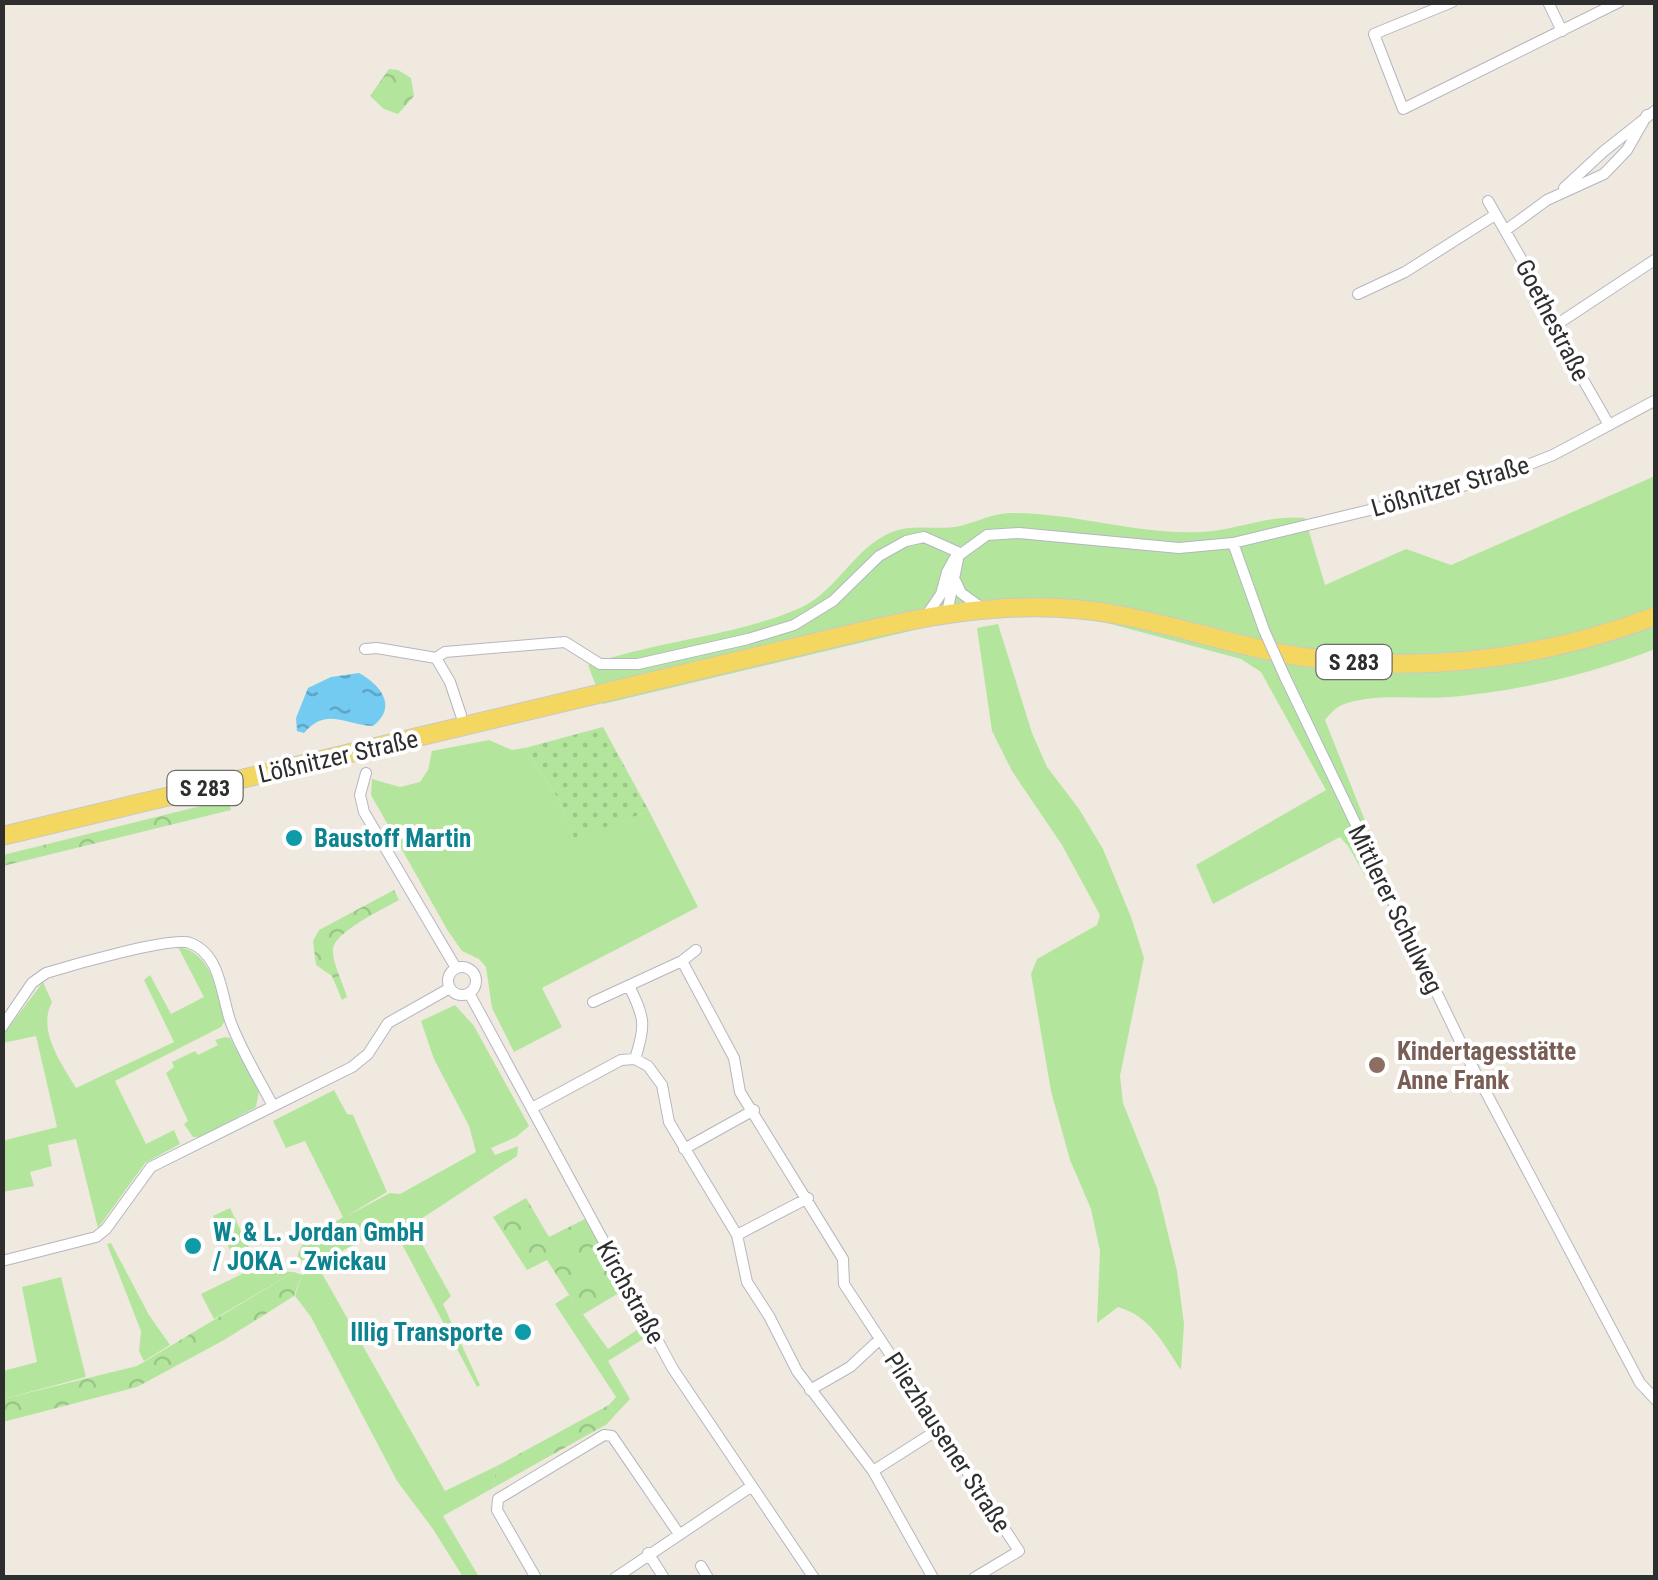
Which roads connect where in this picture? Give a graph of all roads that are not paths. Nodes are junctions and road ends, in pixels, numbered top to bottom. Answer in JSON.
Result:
{"nodes":[{"id":1,"x":1452,"y":2,"type":"edge"},
{"id":2,"x":1548,"y":2,"type":"edge"},
{"id":3,"x":1618,"y":2,"type":"edge"},
{"id":4,"x":1562,"y":31,"type":"junction"},
{"id":5,"x":1652,"y":112,"type":"edge"},
{"id":6,"x":1488,"y":201,"type":"dead end"},
{"id":7,"x":1495,"y":215,"type":"junction"},
{"id":8,"x":1506,"y":230,"type":"junction"},
{"id":9,"x":1656,"y":259,"type":"edge"},
{"id":10,"x":1358,"y":294,"type":"dead end"},
{"id":11,"x":1553,"y":327,"type":"junction"},
{"id":12,"x":1656,"y":400,"type":"edge"},
{"id":13,"x":1609,"y":425,"type":"junction"},
{"id":14,"x":1232,"y":543,"type":"junction"},
{"id":15,"x":960,"y":554,"type":"junction"},
{"id":16,"x":954,"y":575,"type":"junction"},
{"id":17,"x":942,"y":594,"type":"junction"},
{"id":18,"x":983,"y":608,"type":"junction"},
{"id":19,"x":948,"y":613,"type":"junction"},
{"id":20,"x":926,"y":616,"type":"junction"},
{"id":21,"x":1656,"y":616,"type":"edge"},
{"id":22,"x":365,"y":649,"type":"dead end"},
{"id":23,"x":436,"y":658,"type":"junction"},
{"id":24,"x":461,"y":715,"type":"dead end"},
{"id":25,"x":366,"y":774,"type":"dead end"},
{"id":26,"x":2,"y":836,"type":"edge"},
{"id":27,"x":696,"y":950,"type":"dead end"},
{"id":28,"x":682,"y":961,"type":"junction"},
{"id":29,"x":456,"y":968,"type":"junction"},
{"id":30,"x":629,"y":986,"type":"junction"},
{"id":31,"x":450,"y":988,"type":"junction"},
{"id":32,"x":468,"y":993,"type":"junction"},
{"id":33,"x":593,"y":1002,"type":"dead end"},
{"id":34,"x":2,"y":1027,"type":"edge"},
{"id":35,"x":635,"y":1059,"type":"junction"},
{"id":36,"x":273,"y":1106,"type":"junction"},
{"id":37,"x":532,"y":1108,"type":"junction"},
{"id":38,"x":754,"y":1110,"type":"junction"},
{"id":39,"x":684,"y":1149,"type":"junction"},
{"id":40,"x":808,"y":1198,"type":"junction"},
{"id":41,"x":737,"y":1235,"type":"junction"},
{"id":42,"x":2,"y":1261,"type":"edge"},
{"id":43,"x":880,"y":1339,"type":"junction"},
{"id":44,"x":810,"y":1390,"type":"junction"},
{"id":45,"x":1656,"y":1400,"type":"edge"},
{"id":46,"x":939,"y":1429,"type":"junction"},
{"id":47,"x":873,"y":1472,"type":"junction"},
{"id":48,"x":752,"y":1486,"type":"junction"},
{"id":49,"x":679,"y":1534,"type":"junction"},
{"id":50,"x":648,"y":1553,"type":"junction"},
{"id":51,"x":701,"y":1566,"type":"dead end"},
{"id":52,"x":536,"y":1578,"type":"edge"},
{"id":53,"x":615,"y":1578,"type":"edge"},
{"id":54,"x":664,"y":1578,"type":"edge"},
{"id":55,"x":708,"y":1578,"type":"edge"},
{"id":56,"x":814,"y":1578,"type":"edge"},
{"id":57,"x":934,"y":1578,"type":"edge"},
{"id":58,"x":974,"y":1578,"type":"edge"}],
"edges":[{"from":1,"to":4,"type":"street"},
{"from":2,"to":4,"type":"street"},
{"from":3,"to":4,"type":"street"},
{"from":5,"to":8,"type":"street"},
{"from":6,"to":7,"type":"street","name":"Goethestraße"},
{"from":7,"to":8,"type":"street","name":"Goethestraße"},
{"from":7,"to":10,"type":"street"},
{"from":8,"to":11,"type":"street","name":"Goethestraße"},
{"from":9,"to":11,"type":"street"},
{"from":11,"to":13,"type":"street","name":"Goethestraße"},
{"from":12,"to":13,"type":"street","name":"Lößnitzer Straße"},
{"from":13,"to":14,"type":"street","name":"Lößnitzer Straße"},
{"from":14,"to":15,"type":"street","name":"Lößnitzer Straße"},
{"from":14,"to":45,"type":"street","name":"Mittlerer Schulweg","bridge":true},
{"from":15,"to":16,"type":"street"},
{"from":15,"to":17,"type":"street"},
{"from":15,"to":23,"type":"street"},
{"from":16,"to":18,"type":"street"},
{"from":16,"to":19,"type":"street"},
{"from":17,"to":19,"type":"street"},
{"from":17,"to":20,"type":"street"},
{"from":18,"to":19,"type":"main road","number":"S 283"},
{"from":18,"to":21,"type":"main road","number":"S 283"},
{"from":19,"to":20,"type":"main road","number":"S 283"},
{"from":20,"to":26,"type":"main road","name":"Lößnitzer Straße","number":"S 283"},
{"from":22,"to":23,"type":"street"},
{"from":23,"to":24,"type":"street"},
{"from":25,"to":29,"type":"street","name":"Kirchstraße"},
{"from":27,"to":28,"type":"street"},
{"from":28,"to":30,"type":"street"},
{"from":28,"to":38,"type":"street","name":"Pliezhausener Straße"},
{"from":29,"to":31,"type":"street"},
{"from":29,"to":32,"type":"street","name":"Kirchstraße"},
{"from":30,"to":33,"type":"street"},
{"from":30,"to":35,"type":"street"},
{"from":31,"to":32,"type":"street"},
{"from":31,"to":36,"type":"street"},
{"from":32,"to":37,"type":"street","name":"Kirchstraße"},
{"from":34,"to":36,"type":"street"},
{"from":35,"to":37,"type":"street"},
{"from":35,"to":39,"type":"street"},
{"from":36,"to":42,"type":"street"},
{"from":37,"to":48,"type":"street","name":"Kirchstraße"},
{"from":38,"to":39,"type":"street"},
{"from":38,"to":40,"type":"street","name":"Pliezhausener Straße"},
{"from":39,"to":41,"type":"street"},
{"from":40,"to":41,"type":"street"},
{"from":40,"to":43,"type":"street","name":"Pliezhausener Straße"},
{"from":41,"to":44,"type":"street"},
{"from":43,"to":44,"type":"street","name":"Pliezhausener Straße"},
{"from":43,"to":46,"type":"street","name":"Pliezhausener Straße"},
{"from":44,"to":47,"type":"street"},
{"from":46,"to":47,"type":"street"},
{"from":46,"to":58,"type":"street","name":"Pliezhausener Straße"},
{"from":47,"to":57,"type":"street"},
{"from":48,"to":49,"type":"street"},
{"from":48,"to":56,"type":"street","name":"Kirchstraße"},
{"from":49,"to":50,"type":"street"},
{"from":49,"to":52,"type":"street"},
{"from":50,"to":53,"type":"street"},
{"from":50,"to":54,"type":"street"},
{"from":51,"to":55,"type":"street"}]}
